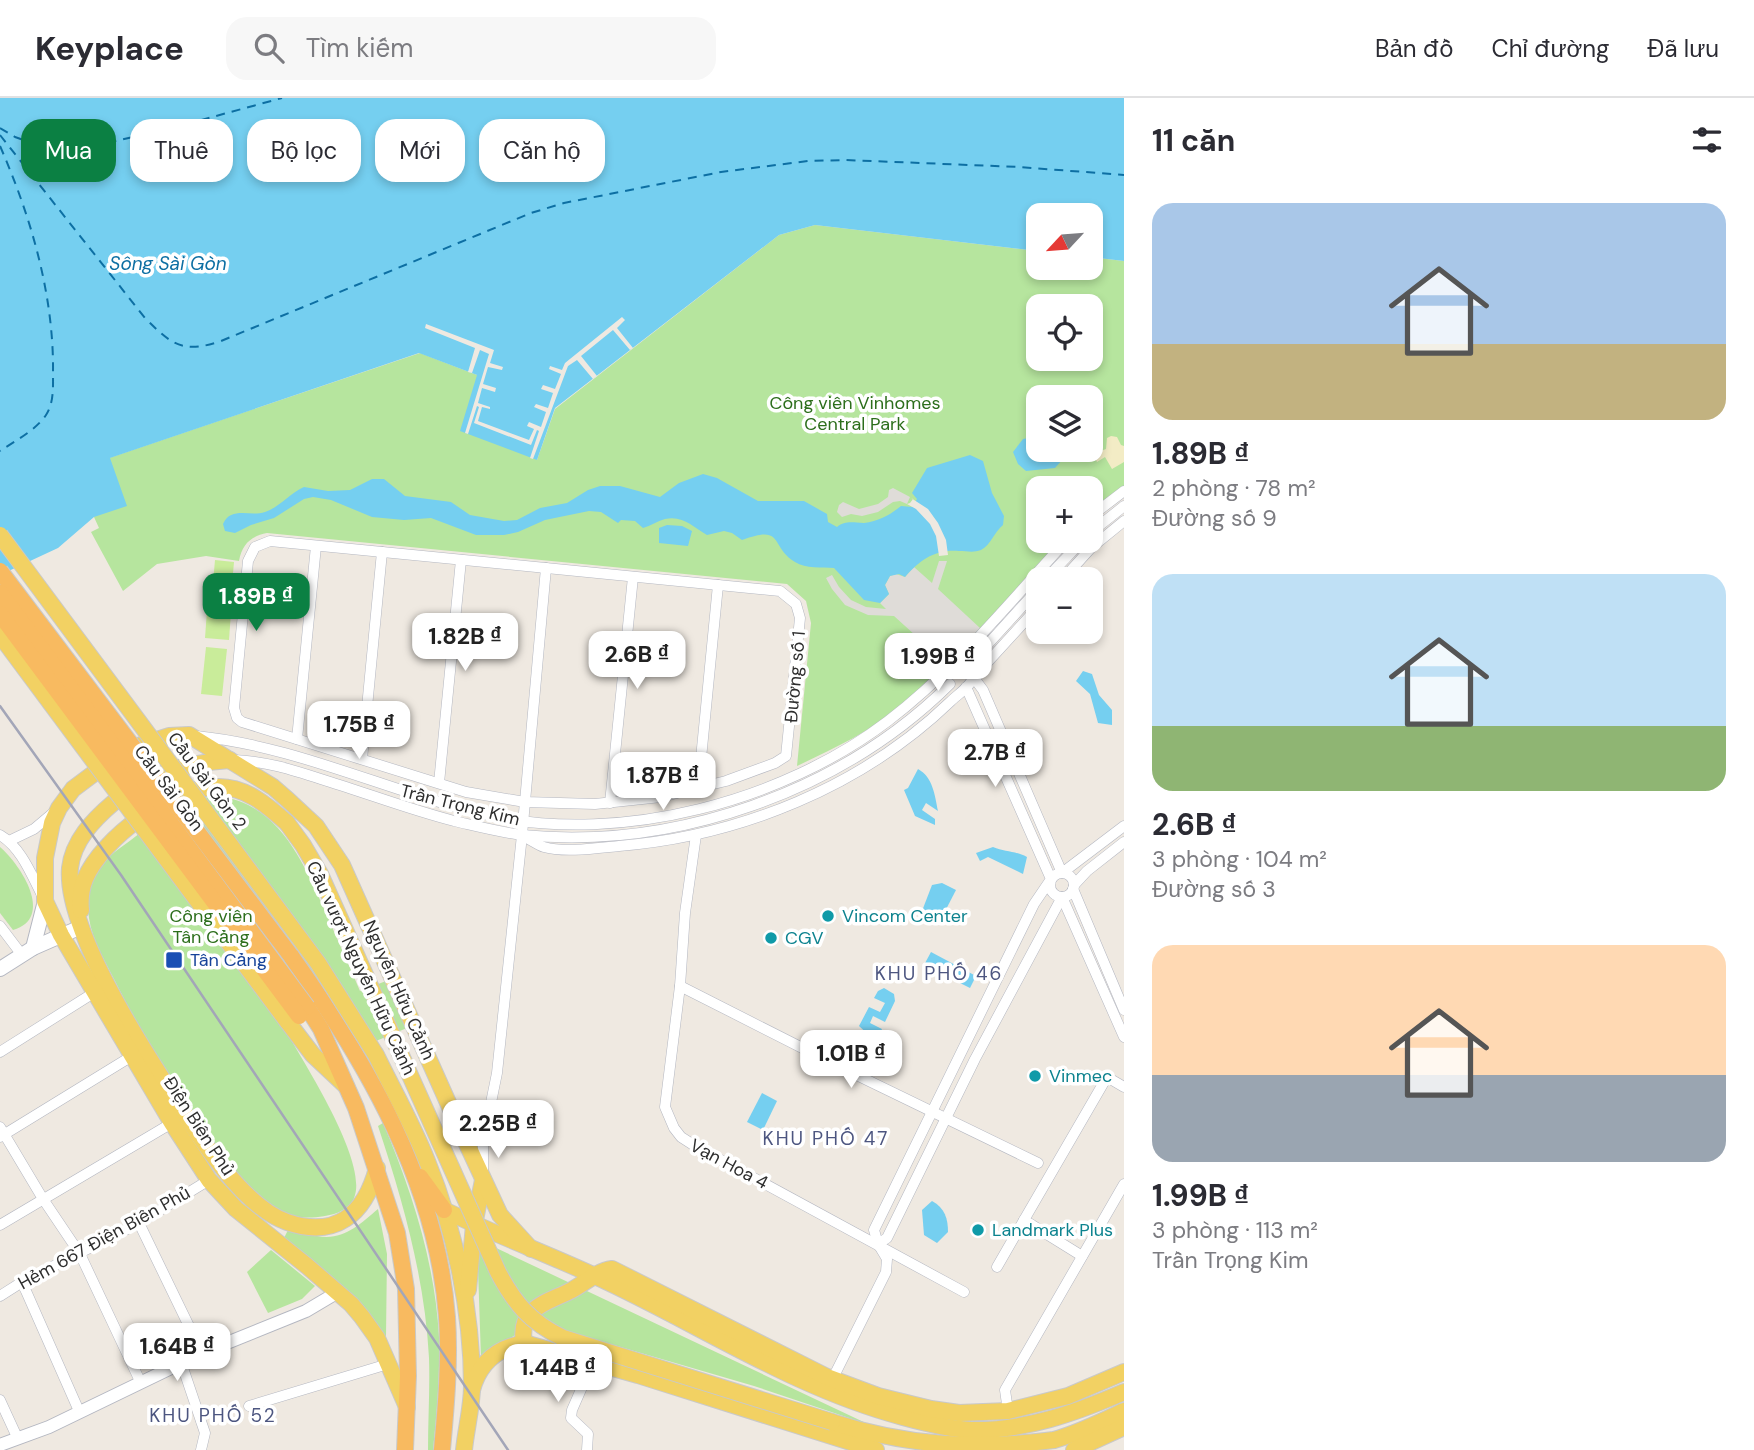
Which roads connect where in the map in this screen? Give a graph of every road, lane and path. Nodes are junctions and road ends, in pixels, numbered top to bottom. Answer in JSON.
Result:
{"nodes":[{"id":1,"x":1124,"y":491,"type":"edge"},
{"id":2,"x":1124,"y":506,"type":"edge"},
{"id":3,"x":1103,"y":507,"type":"edge"},
{"id":4,"x":1124,"y":521,"type":"edge"},
{"id":5,"x":1103,"y":523,"type":"edge"},
{"id":6,"x":0,"y":535,"type":"edge"},
{"id":7,"x":316,"y":545,"type":"junction"},
{"id":8,"x":382,"y":552,"type":"junction"},
{"id":9,"x":1055,"y":553,"type":"edge"},
{"id":10,"x":1071,"y":553,"type":"edge"},
{"id":11,"x":461,"y":560,"type":"junction"},
{"id":12,"x":1057,"y":567,"type":"edge"},
{"id":13,"x":1074,"y":567,"type":"edge"},
{"id":14,"x":546,"y":568,"type":"junction"},
{"id":15,"x":0,"y":571,"type":"edge"},
{"id":16,"x":633,"y":577,"type":"junction"},
{"id":17,"x":718,"y":585,"type":"junction"},
{"id":18,"x":0,"y":593,"type":"edge"},
{"id":19,"x":1026,"y":604,"type":"edge"},
{"id":20,"x":0,"y":614,"type":"edge"},
{"id":21,"x":1026,"y":620,"type":"edge"},
{"id":22,"x":0,"y":635,"type":"edge"},
{"id":23,"x":951,"y":666,"type":"junction"},
{"id":24,"x":972,"y":672,"type":"junction"},
{"id":25,"x":950,"y":684,"type":"junction"},
{"id":26,"x":964,"y":688,"type":"junction"},
{"id":27,"x":189,"y":735,"type":"junction"},
{"id":28,"x":297,"y":739,"type":"junction"},
{"id":29,"x":362,"y":759,"type":"junction"},
{"id":30,"x":230,"y":760,"type":"junction"},
{"id":31,"x":439,"y":783,"type":"junction"},
{"id":32,"x":698,"y":789,"type":"junction"},
{"id":33,"x":525,"y":802,"type":"junction"},
{"id":34,"x":610,"y":803,"type":"junction"},
{"id":35,"x":59,"y":808,"type":"junction"},
{"id":36,"x":523,"y":821,"type":"junction"},
{"id":37,"x":1124,"y":826,"type":"edge"},
{"id":38,"x":522,"y":835,"type":"junction"},
{"id":39,"x":696,"y":835,"type":"junction"},
{"id":40,"x":5,"y":838,"type":"edge"},
{"id":41,"x":1124,"y":842,"type":"edge"},
{"id":42,"x":1062,"y":873,"type":"junction"},
{"id":43,"x":1051,"y":879,"type":"junction"},
{"id":44,"x":1074,"y":887,"type":"junction"},
{"id":45,"x":1062,"y":897,"type":"junction"},
{"id":46,"x":45,"y":901,"type":"junction"},
{"id":47,"x":1034,"y":905,"type":"junction"},
{"id":48,"x":1049,"y":920,"type":"junction"},
{"id":49,"x":0,"y":926,"type":"edge"},
{"id":50,"x":81,"y":927,"type":"junction"},
{"id":51,"x":61,"y":935,"type":"junction"},
{"id":52,"x":27,"y":952,"type":"junction"},
{"id":53,"x":0,"y":969,"type":"edge"},
{"id":54,"x":680,"y":986,"type":"junction"},
{"id":55,"x":95,"y":992,"type":"junction"},
{"id":56,"x":1124,"y":1010,"type":"edge"},
{"id":57,"x":297,"y":1015,"type":"junction"},
{"id":58,"x":1124,"y":1037,"type":"edge"},
{"id":59,"x":0,"y":1052,"type":"edge"},
{"id":60,"x":132,"y":1056,"type":"junction"},
{"id":61,"x":347,"y":1086,"type":"junction"},
{"id":62,"x":1124,"y":1087,"type":"edge"},
{"id":63,"x":933,"y":1112,"type":"junction"},
{"id":64,"x":947,"y":1119,"type":"junction"},
{"id":65,"x":172,"y":1123,"type":"junction"},
{"id":66,"x":1,"y":1133,"type":"edge"},
{"id":67,"x":477,"y":1146,"type":"junction"},
{"id":68,"x":427,"y":1160,"type":"junction"},
{"id":69,"x":1038,"y":1163,"type":"dead end"},
{"id":70,"x":410,"y":1164,"type":"junction"},
{"id":71,"x":377,"y":1168,"type":"junction"},
{"id":72,"x":483,"y":1178,"type":"junction"},
{"id":73,"x":209,"y":1180,"type":"junction"},
{"id":74,"x":1124,"y":1184,"type":"edge"},
{"id":75,"x":43,"y":1199,"type":"junction"},
{"id":76,"x":444,"y":1210,"type":"junction"},
{"id":77,"x":1024,"y":1220,"type":"junction"},
{"id":78,"x":285,"y":1222,"type":"junction"},
{"id":79,"x":139,"y":1223,"type":"junction"},
{"id":80,"x":0,"y":1225,"type":"edge"},
{"id":81,"x":474,"y":1225,"type":"junction"},
{"id":82,"x":274,"y":1240,"type":"junction"},
{"id":83,"x":878,"y":1244,"type":"junction"},
{"id":84,"x":531,"y":1249,"type":"junction"},
{"id":85,"x":80,"y":1254,"type":"junction"},
{"id":86,"x":1082,"y":1256,"type":"junction"},
{"id":87,"x":997,"y":1267,"type":"dead end"},
{"id":88,"x":594,"y":1276,"type":"junction"},
{"id":89,"x":22,"y":1282,"type":"junction"},
{"id":90,"x":338,"y":1292,"type":"junction"},
{"id":91,"x":964,"y":1292,"type":"dead end"},
{"id":92,"x":0,"y":1296,"type":"edge"},
{"id":93,"x":466,"y":1313,"type":"junction"},
{"id":94,"x":524,"y":1343,"type":"junction"},
{"id":95,"x":202,"y":1353,"type":"junction"},
{"id":96,"x":181,"y":1362,"type":"junction"},
{"id":97,"x":593,"y":1362,"type":"junction"},
{"id":98,"x":388,"y":1364,"type":"junction"},
{"id":99,"x":1124,"y":1372,"type":"edge"},
{"id":100,"x":140,"y":1381,"type":"junction"},
{"id":101,"x":829,"y":1386,"type":"junction"},
{"id":102,"x":472,"y":1390,"type":"junction"},
{"id":103,"x":1124,"y":1392,"type":"edge"},
{"id":104,"x":0,"y":1400,"type":"edge"},
{"id":105,"x":249,"y":1406,"type":"dead end"},
{"id":106,"x":407,"y":1408,"type":"junction"},
{"id":107,"x":79,"y":1411,"type":"junction"},
{"id":108,"x":1008,"y":1411,"type":"junction"},
{"id":109,"x":1124,"y":1411,"type":"edge"},
{"id":110,"x":468,"y":1414,"type":"junction"},
{"id":111,"x":1124,"y":1427,"type":"edge"},
{"id":112,"x":17,"y":1437,"type":"junction"},
{"id":113,"x":0,"y":1445,"type":"edge"},
{"id":114,"x":867,"y":1445,"type":"edge"},
{"id":115,"x":442,"y":1446,"type":"edge"},
{"id":116,"x":201,"y":1450,"type":"edge"},
{"id":117,"x":405,"y":1450,"type":"edge"},
{"id":118,"x":464,"y":1450,"type":"edge"},
{"id":119,"x":587,"y":1450,"type":"edge"},
{"id":120,"x":1074,"y":1450,"type":"edge"}],
"edges":[{"from":1,"to":3,"type":"street"},
{"from":2,"to":5,"type":"street"},
{"from":4,"to":13,"type":"street"},
{"from":6,"to":68,"type":"main road","name":"Cầu Sài Gòn 2","bridge":true},
{"from":7,"to":8,"type":"street"},
{"from":7,"to":28,"type":"street"},
{"from":7,"to":28,"type":"street"},
{"from":8,"to":11,"type":"street"},
{"from":8,"to":29,"type":"street"},
{"from":9,"to":23,"type":"street","name":"Trần Trọng Kim"},
{"from":10,"to":12,"type":"street"},
{"from":11,"to":14,"type":"street"},
{"from":11,"to":31,"type":"street"},
{"from":14,"to":16,"type":"street"},
{"from":14,"to":33,"type":"street"},
{"from":15,"to":70,"type":"highway","bridge":true},
{"from":16,"to":17,"type":"street"},
{"from":16,"to":34,"type":"street"},
{"from":17,"to":32,"type":"street"},
{"from":17,"to":32,"type":"street","name":"Đường số 1"},
{"from":18,"to":57,"type":"highway","name":"Cầu Sài Gòn","bridge":true},
{"from":19,"to":24,"type":"street","name":"Trần Trọng Kim"},
{"from":20,"to":57,"type":"highway","name":"Cầu Sài Gòn","bridge":true},
{"from":21,"to":24,"type":"street","name":"Trần Trọng Kim"},
{"from":22,"to":57,"type":"main road","bridge":true},
{"from":23,"to":24,"type":"street"},
{"from":23,"to":25,"type":"street"},
{"from":23,"to":36,"type":"street","name":"Trần Trọng Kim"},
{"from":24,"to":26,"type":"street","name":"Trần Trọng Kim"},
{"from":24,"to":42,"type":"street"},
{"from":25,"to":26,"type":"street"},
{"from":25,"to":38,"type":"street","name":"Trần Trọng Kim"},
{"from":26,"to":39,"type":"street","name":"Trần Trọng Kim"},
{"from":26,"to":43,"type":"street"},
{"from":27,"to":30,"type":"main road","name":"Nguyễn Hữu Cảnh"},
{"from":27,"to":35,"type":"main road"},
{"from":27,"to":36,"type":"street","name":"Trần Trọng Kim"},
{"from":28,"to":29,"type":"street"},
{"from":29,"to":31,"type":"street"},
{"from":30,"to":38,"type":"street","name":"Trần Trọng Kim"},
{"from":30,"to":50,"type":"main road"},
{"from":30,"to":67,"type":"main road","name":"Nguyễn Hữu Cảnh"},
{"from":31,"to":33,"type":"street"},
{"from":32,"to":34,"type":"street"},
{"from":33,"to":34,"type":"street"},
{"from":33,"to":36,"type":"street"},
{"from":35,"to":40,"type":"street"},
{"from":35,"to":46,"type":"main road"},
{"from":36,"to":38,"type":"street"},
{"from":37,"to":42,"type":"street"},
{"from":38,"to":39,"type":"street","name":"Trần Trọng Kim"},
{"from":38,"to":67,"type":"street"},
{"from":39,"to":54,"type":"street","name":"Vạn Hoa 4"},
{"from":40,"to":46,"type":"street"},
{"from":41,"to":44,"type":"street"},
{"from":42,"to":43,"type":"street"},
{"from":42,"to":44,"type":"street"},
{"from":43,"to":45,"type":"street"},
{"from":43,"to":47,"type":"street"},
{"from":44,"to":45,"type":"street"},
{"from":44,"to":56,"type":"street"},
{"from":45,"to":48,"type":"street"},
{"from":45,"to":58,"type":"street"},
{"from":46,"to":51,"type":"main road","name":"Điện Biên Phủ"},
{"from":46,"to":52,"type":"main road"},
{"from":47,"to":48,"type":"street"},
{"from":47,"to":63,"type":"street"},
{"from":48,"to":64,"type":"street"},
{"from":49,"to":52,"type":"street"},
{"from":50,"to":51,"type":"main road"},
{"from":50,"to":78,"type":"main road","name":"Điện Biên Phủ"},
{"from":50,"to":114,"type":"main road","name":"Cầu vượt Nguyễn Hữu Cảnh","bridge":true},
{"from":51,"to":52,"type":"main road"},
{"from":51,"to":55,"type":"main road","name":"Điện Biên Phủ"},
{"from":52,"to":53,"type":"main road"},
{"from":54,"to":63,"type":"street"},
{"from":54,"to":83,"type":"street","name":"Vạn Hoa 4"},
{"from":55,"to":59,"type":"street"},
{"from":55,"to":60,"type":"main road","name":"Điện Biên Phủ"},
{"from":57,"to":61,"type":"highway","name":"Điện Biên Phủ"},
{"from":57,"to":61,"type":"main road","name":"Điện Biên Phủ"},
{"from":60,"to":65,"type":"main road","name":"Điện Biên Phủ"},
{"from":60,"to":66,"type":"street"},
{"from":61,"to":71,"type":"highway","name":"Điện Biên Phủ"},
{"from":62,"to":77,"type":"street"},
{"from":63,"to":64,"type":"street"},
{"from":63,"to":83,"type":"street"},
{"from":64,"to":69,"type":"street"},
{"from":64,"to":83,"type":"street"},
{"from":65,"to":73,"type":"main road","name":"Điện Biên Phủ"},
{"from":65,"to":75,"type":"street"},
{"from":66,"to":75,"type":"street"},
{"from":67,"to":68,"type":"main road"},
{"from":67,"to":72,"type":"main road","name":"Nguyễn Hữu Cảnh"},
{"from":68,"to":70,"type":"highway"},
{"from":68,"to":76,"type":"main road"},
{"from":70,"to":76,"type":"highway"},
{"from":70,"to":115,"type":"highway"},
{"from":71,"to":78,"type":"main road","name":"Điện Biên Phủ"},
{"from":71,"to":106,"type":"highway","name":"Điện Biên Phủ"},
{"from":72,"to":81,"type":"main road"},
{"from":72,"to":84,"type":"main road","name":"Nguyễn Hữu Cảnh"},
{"from":73,"to":79,"type":"street","name":"Hẻm 667 Điện Biên Phủ"},
{"from":73,"to":82,"type":"main road","name":"Điện Biên Phủ"},
{"from":74,"to":86,"type":"street"},
{"from":75,"to":80,"type":"street"},
{"from":75,"to":85,"type":"street"},
{"from":76,"to":81,"type":"main road","name":"Nguyễn Hữu Cảnh"},
{"from":76,"to":93,"type":"main road"},
{"from":77,"to":86,"type":"street"},
{"from":77,"to":87,"type":"street"},
{"from":78,"to":82,"type":"main road"},
{"from":79,"to":85,"type":"street","name":"Hẻm 667 Điện Biên Phủ"},
{"from":79,"to":95,"type":"street"},
{"from":81,"to":84,"type":"main road","name":"Nguyễn Hữu Cảnh"},
{"from":81,"to":93,"type":"main road"},
{"from":82,"to":90,"type":"main road","name":"Điện Biên Phủ"},
{"from":83,"to":91,"type":"street","name":"Vạn Hoa 4"},
{"from":83,"to":101,"type":"street"},
{"from":84,"to":88,"type":"main road","name":"Nguyễn Hữu Cảnh"},
{"from":85,"to":89,"type":"street","name":"Hẻm 667 Điện Biên Phủ"},
{"from":85,"to":100,"type":"street"},
{"from":86,"to":108,"type":"street"},
{"from":88,"to":94,"type":"main road"},
{"from":88,"to":101,"type":"main road","name":"Nguyễn Hữu Cảnh"},
{"from":89,"to":92,"type":"street","name":"Hẻm 667 Điện Biên Phủ"},
{"from":89,"to":107,"type":"street"},
{"from":90,"to":95,"type":"street"},
{"from":90,"to":98,"type":"main road","name":"Điện Biên Phủ"},
{"from":93,"to":102,"type":"main road"},
{"from":94,"to":97,"type":"main road"},
{"from":94,"to":102,"type":"main road"},
{"from":95,"to":96,"type":"street"},
{"from":96,"to":100,"type":"street"},
{"from":96,"to":116,"type":"street"},
{"from":97,"to":114,"type":"main road"},
{"from":97,"to":119,"type":"street"},
{"from":98,"to":105,"type":"street"},
{"from":98,"to":106,"type":"main road","name":"Điện Biên Phủ"},
{"from":99,"to":108,"type":"main road","name":"Nguyễn Hữu Cảnh"},
{"from":100,"to":107,"type":"street"},
{"from":101,"to":103,"type":"main road","name":"Nguyễn Hữu Cảnh"},
{"from":101,"to":108,"type":"main road","name":"Nguyễn Hữu Cảnh"},
{"from":102,"to":110,"type":"main road"},
{"from":104,"to":112,"type":"street"},
{"from":106,"to":117,"type":"highway","name":"Điện Biên Phủ"},
{"from":107,"to":112,"type":"street"},
{"from":109,"to":114,"type":"main road"},
{"from":110,"to":115,"type":"main road"},
{"from":110,"to":118,"type":"main road"},
{"from":111,"to":120,"type":"main road"},
{"from":112,"to":113,"type":"street"}]}
